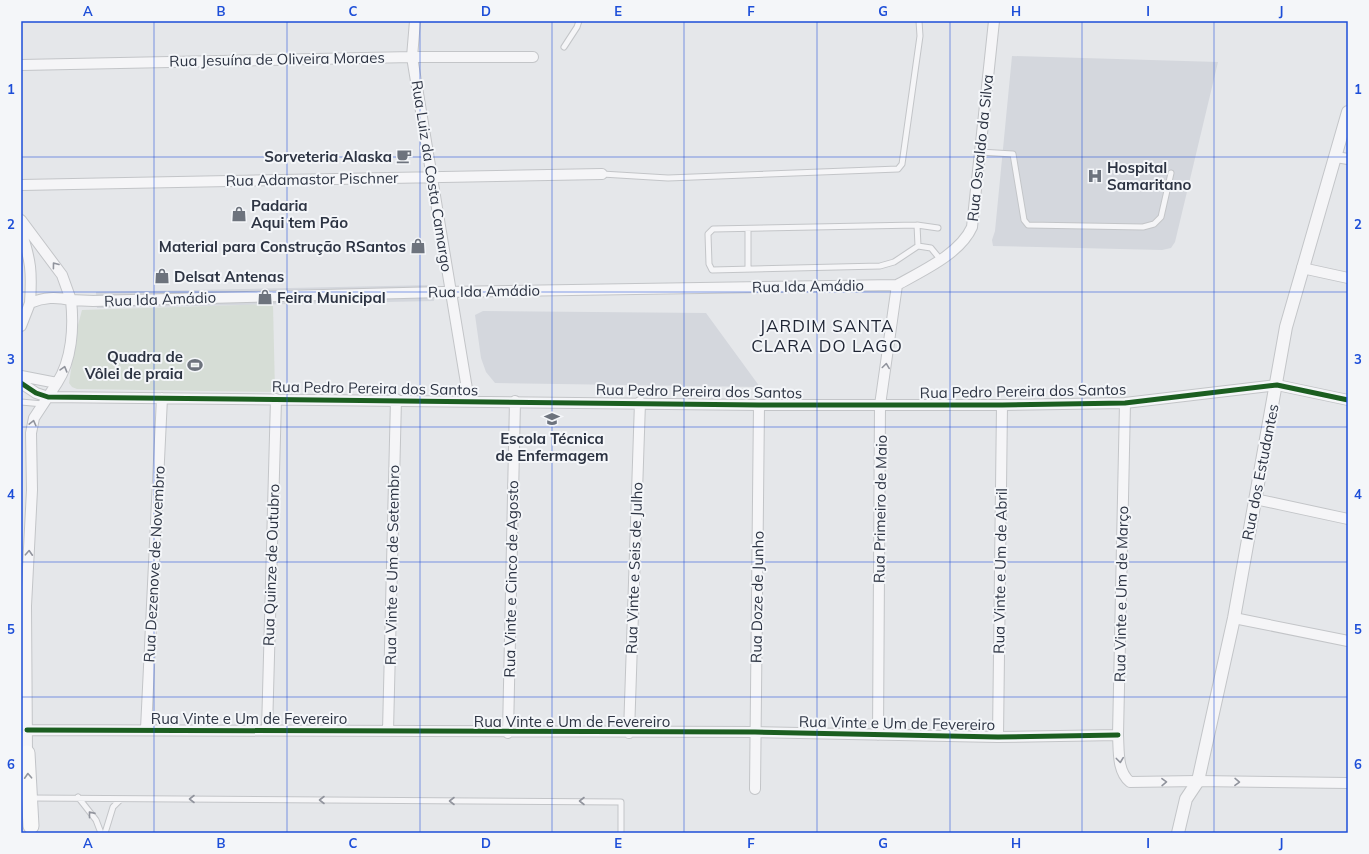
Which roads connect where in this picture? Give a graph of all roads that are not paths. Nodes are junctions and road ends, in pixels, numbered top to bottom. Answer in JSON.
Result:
{"nodes":[{"id":1,"x":415,"y":21,"type":"edge"},
{"id":2,"x":579,"y":21,"type":"edge"},
{"id":3,"x":919,"y":21,"type":"edge"},
{"id":4,"x":994,"y":21,"type":"edge"},
{"id":5,"x":564,"y":47,"type":"dead end"},
{"id":6,"x":412,"y":57,"type":"junction"},
{"id":7,"x":533,"y":57,"type":"dead end"},
{"id":8,"x":21,"y":65,"type":"edge"},
{"id":9,"x":1348,"y":112,"type":"edge"},
{"id":10,"x":979,"y":152,"type":"junction"},
{"id":11,"x":1342,"y":158,"type":"edge"},
{"id":12,"x":1171,"y":173,"type":"dead end"},
{"id":13,"x":602,"y":174,"type":"joint"},
{"id":14,"x":433,"y":176,"type":"junction"},
{"id":15,"x":21,"y":185,"type":"edge"},
{"id":16,"x":21,"y":220,"type":"edge"},
{"id":17,"x":917,"y":225,"type":"junction"},
{"id":18,"x":938,"y":228,"type":"dead end"},
{"id":19,"x":748,"y":229,"type":"junction"},
{"id":20,"x":21,"y":231,"type":"edge"},
{"id":21,"x":918,"y":246,"type":"junction"},
{"id":22,"x":940,"y":259,"type":"junction"},
{"id":23,"x":1302,"y":268,"type":"junction"},
{"id":24,"x":748,"y":269,"type":"junction"},
{"id":25,"x":1348,"y":278,"type":"edge"},
{"id":26,"x":897,"y":285,"type":"junction"},
{"id":27,"x":451,"y":292,"type":"junction"},
{"id":28,"x":71,"y":300,"type":"junction"},
{"id":29,"x":30,"y":303,"type":"junction"},
{"id":30,"x":21,"y":326,"type":"edge"},
{"id":31,"x":21,"y":376,"type":"edge"},
{"id":32,"x":21,"y":383,"type":"edge"},
{"id":33,"x":57,"y":383,"type":"junction"},
{"id":34,"x":1277,"y":385,"type":"junction"},
{"id":35,"x":162,"y":398,"type":"junction"},
{"id":36,"x":276,"y":399,"type":"junction"},
{"id":37,"x":396,"y":399,"type":"junction"},
{"id":38,"x":45,"y":400,"type":"junction"},
{"id":39,"x":1348,"y":400,"type":"edge"},
{"id":40,"x":469,"y":401,"type":"junction"},
{"id":41,"x":515,"y":401,"type":"junction"},
{"id":42,"x":21,"y":402,"type":"edge"},
{"id":43,"x":640,"y":402,"type":"junction"},
{"id":44,"x":1125,"y":402,"type":"junction"},
{"id":45,"x":759,"y":404,"type":"junction"},
{"id":46,"x":880,"y":405,"type":"junction"},
{"id":47,"x":1002,"y":405,"type":"junction"},
{"id":48,"x":1255,"y":499,"type":"junction"},
{"id":49,"x":1348,"y":519,"type":"edge"},
{"id":50,"x":24,"y":608,"type":"edge"},
{"id":51,"x":1234,"y":618,"type":"junction"},
{"id":52,"x":1348,"y":641,"type":"edge"},
{"id":53,"x":146,"y":729,"type":"junction"},
{"id":54,"x":27,"y":730,"type":"junction"},
{"id":55,"x":267,"y":730,"type":"junction"},
{"id":56,"x":388,"y":731,"type":"junction"},
{"id":57,"x":755,"y":732,"type":"junction"},
{"id":58,"x":508,"y":733,"type":"junction"},
{"id":59,"x":629,"y":733,"type":"junction"},
{"id":60,"x":878,"y":735,"type":"junction"},
{"id":61,"x":1118,"y":735,"type":"junction"},
{"id":62,"x":998,"y":738,"type":"junction"},
{"id":63,"x":24,"y":755,"type":"edge"},
{"id":64,"x":1198,"y":781,"type":"junction"},
{"id":65,"x":1348,"y":783,"type":"edge"},
{"id":66,"x":755,"y":789,"type":"dead end"},
{"id":67,"x":78,"y":797,"type":"junction"},
{"id":68,"x":30,"y":798,"type":"junction"},
{"id":69,"x":121,"y":799,"type":"junction"},
{"id":70,"x":21,"y":814,"type":"edge"},
{"id":71,"x":33,"y":830,"type":"edge"},
{"id":72,"x":101,"y":833,"type":"edge"},
{"id":73,"x":105,"y":833,"type":"edge"},
{"id":74,"x":621,"y":833,"type":"edge"},
{"id":75,"x":1178,"y":833,"type":"edge"}],
"edges":[{"from":1,"to":6,"type":"street","name":"Rua Luiz da Costa Camargo"},
{"from":2,"to":5,"type":"lane"},
{"from":3,"to":13,"type":"lane"},
{"from":4,"to":10,"type":"street","name":"Rua Osvaldo da Silva"},
{"from":6,"to":7,"type":"street","name":"Rua Jesuína de Oliveira Moraes"},
{"from":6,"to":8,"type":"street","name":"Rua Jesuína de Oliveira Moraes"},
{"from":6,"to":14,"type":"street","name":"Rua Luiz da Costa Camargo"},
{"from":9,"to":11,"type":"street","name":"Rua dos Estudantes"},
{"from":10,"to":12,"type":"lane"},
{"from":10,"to":22,"type":"street","name":"Rua Osvaldo da Silva"},
{"from":11,"to":23,"type":"street","name":"Rua dos Estudantes"},
{"from":13,"to":14,"type":"street","name":"Rua Adamastor Pischner"},
{"from":14,"to":15,"type":"street","name":"Rua Adamastor Pischner"},
{"from":14,"to":27,"type":"street","name":"Rua Luiz da Costa Camargo"},
{"from":28,"to":16,"type":"street","one_way":true},
{"from":17,"to":18,"type":"lane"},
{"from":17,"to":19,"type":"lane"},
{"from":17,"to":21,"type":"lane"},
{"from":19,"to":24,"type":"lane"},
{"from":19,"to":24,"type":"lane"},
{"from":20,"to":29,"type":"street"},
{"from":21,"to":22,"type":"lane"},
{"from":21,"to":24,"type":"lane"},
{"from":22,"to":26,"type":"street","name":"Rua Osvaldo da Silva"},
{"from":23,"to":25,"type":"street"},
{"from":23,"to":34,"type":"street","name":"Rua dos Estudantes"},
{"from":26,"to":27,"type":"street","name":"Rua Ida Amádio"},
{"from":46,"to":26,"type":"street","name":"Rua Primeiro de Maio","one_way":true},
{"from":27,"to":28,"type":"street","name":"Rua Ida Amádio"},
{"from":27,"to":40,"type":"street","name":"Rua Luiz da Costa Camargo"},
{"from":28,"to":29,"type":"street","name":"Rua Ida Amádio"},
{"from":33,"to":28,"type":"street","one_way":true},
{"from":29,"to":30,"type":"street"},
{"from":31,"to":33,"type":"street"},
{"from":32,"to":38,"type":"street"},
{"from":33,"to":38,"type":"street"},
{"from":34,"to":39,"type":"street","name":"Rua Pedro Pereira dos Santos"},
{"from":34,"to":44,"type":"street","name":"Rua Pedro Pereira dos Santos"},
{"from":34,"to":48,"type":"street","name":"Rua dos Estudantes"},
{"from":35,"to":36,"type":"street","name":"Rua Pedro Pereira dos Santos"},
{"from":35,"to":38,"type":"street","name":"Rua Pedro Pereira dos Santos"},
{"from":35,"to":53,"type":"street","name":"Rua Dezenove de Novembro"},
{"from":36,"to":37,"type":"street","name":"Rua Pedro Pereira dos Santos"},
{"from":36,"to":55,"type":"street","name":"Rua Quinze de Outubro"},
{"from":37,"to":40,"type":"street","name":"Rua Pedro Pereira dos Santos"},
{"from":37,"to":56,"type":"street","name":"Rua Vinte e Um de Setembro"},
{"from":38,"to":42,"type":"lane"},
{"from":50,"to":38,"type":"street","one_way":true},
{"from":40,"to":41,"type":"street","name":"Rua Pedro Pereira dos Santos"},
{"from":41,"to":43,"type":"street","name":"Rua Pedro Pereira dos Santos"},
{"from":41,"to":58,"type":"street","name":"Rua Vinte e Cinco de Agosto"},
{"from":43,"to":45,"type":"street","name":"Rua Pedro Pereira dos Santos"},
{"from":43,"to":59,"type":"street","name":"Rua Vinte e Seis de Julho"},
{"from":44,"to":47,"type":"street","name":"Rua Pedro Pereira dos Santos"},
{"from":44,"to":61,"type":"street","name":"Rua Vinte e Um de Março"},
{"from":45,"to":46,"type":"street","name":"Rua Pedro Pereira dos Santos"},
{"from":45,"to":57,"type":"street","name":"Rua Doze de Junho"},
{"from":46,"to":47,"type":"street","name":"Rua Pedro Pereira dos Santos"},
{"from":46,"to":60,"type":"street","name":"Rua Primeiro de Maio"},
{"from":47,"to":62,"type":"street","name":"Rua Vinte e Um de Abril"},
{"from":48,"to":49,"type":"street"},
{"from":48,"to":51,"type":"street","name":"Rua dos Estudantes"},
{"from":50,"to":54,"type":"street"},
{"from":51,"to":52,"type":"street"},
{"from":51,"to":64,"type":"street","name":"Rua dos Estudantes"},
{"from":53,"to":54,"type":"street","name":"Rua Vinte e Um de Fevereiro"},
{"from":53,"to":55,"type":"street","name":"Rua Vinte e Um de Fevereiro"},
{"from":54,"to":63,"type":"street"},
{"from":55,"to":56,"type":"street","name":"Rua Vinte e Um de Fevereiro"},
{"from":56,"to":58,"type":"street","name":"Rua Vinte e Um de Fevereiro"},
{"from":57,"to":59,"type":"street","name":"Rua Vinte e Um de Fevereiro"},
{"from":57,"to":60,"type":"street","name":"Rua Vinte e Um de Fevereiro"},
{"from":57,"to":66,"type":"street","name":"Rua Doze de Junho"},
{"from":58,"to":59,"type":"street","name":"Rua Vinte e Um de Fevereiro"},
{"from":60,"to":62,"type":"street","name":"Rua Vinte e Um de Fevereiro"},
{"from":61,"to":62,"type":"street","name":"Rua Vinte e Um de Fevereiro"},
{"from":61,"to":64,"type":"street","name":"Rua Vinte e Um de Março","one_way":true},
{"from":68,"to":63,"type":"main road","one_way":true},
{"from":64,"to":65,"type":"street","one_way":true},
{"from":64,"to":75,"type":"street","name":"Rua dos Estudantes"},
{"from":67,"to":68,"type":"lane"},
{"from":67,"to":69,"type":"lane"},
{"from":72,"to":67,"type":"lane","one_way":true},
{"from":68,"to":71,"type":"main road"},
{"from":69,"to":73,"type":"lane"},
{"from":74,"to":69,"type":"lane","one_way":true},
{"from":70,"to":71,"type":"main road"}]}
